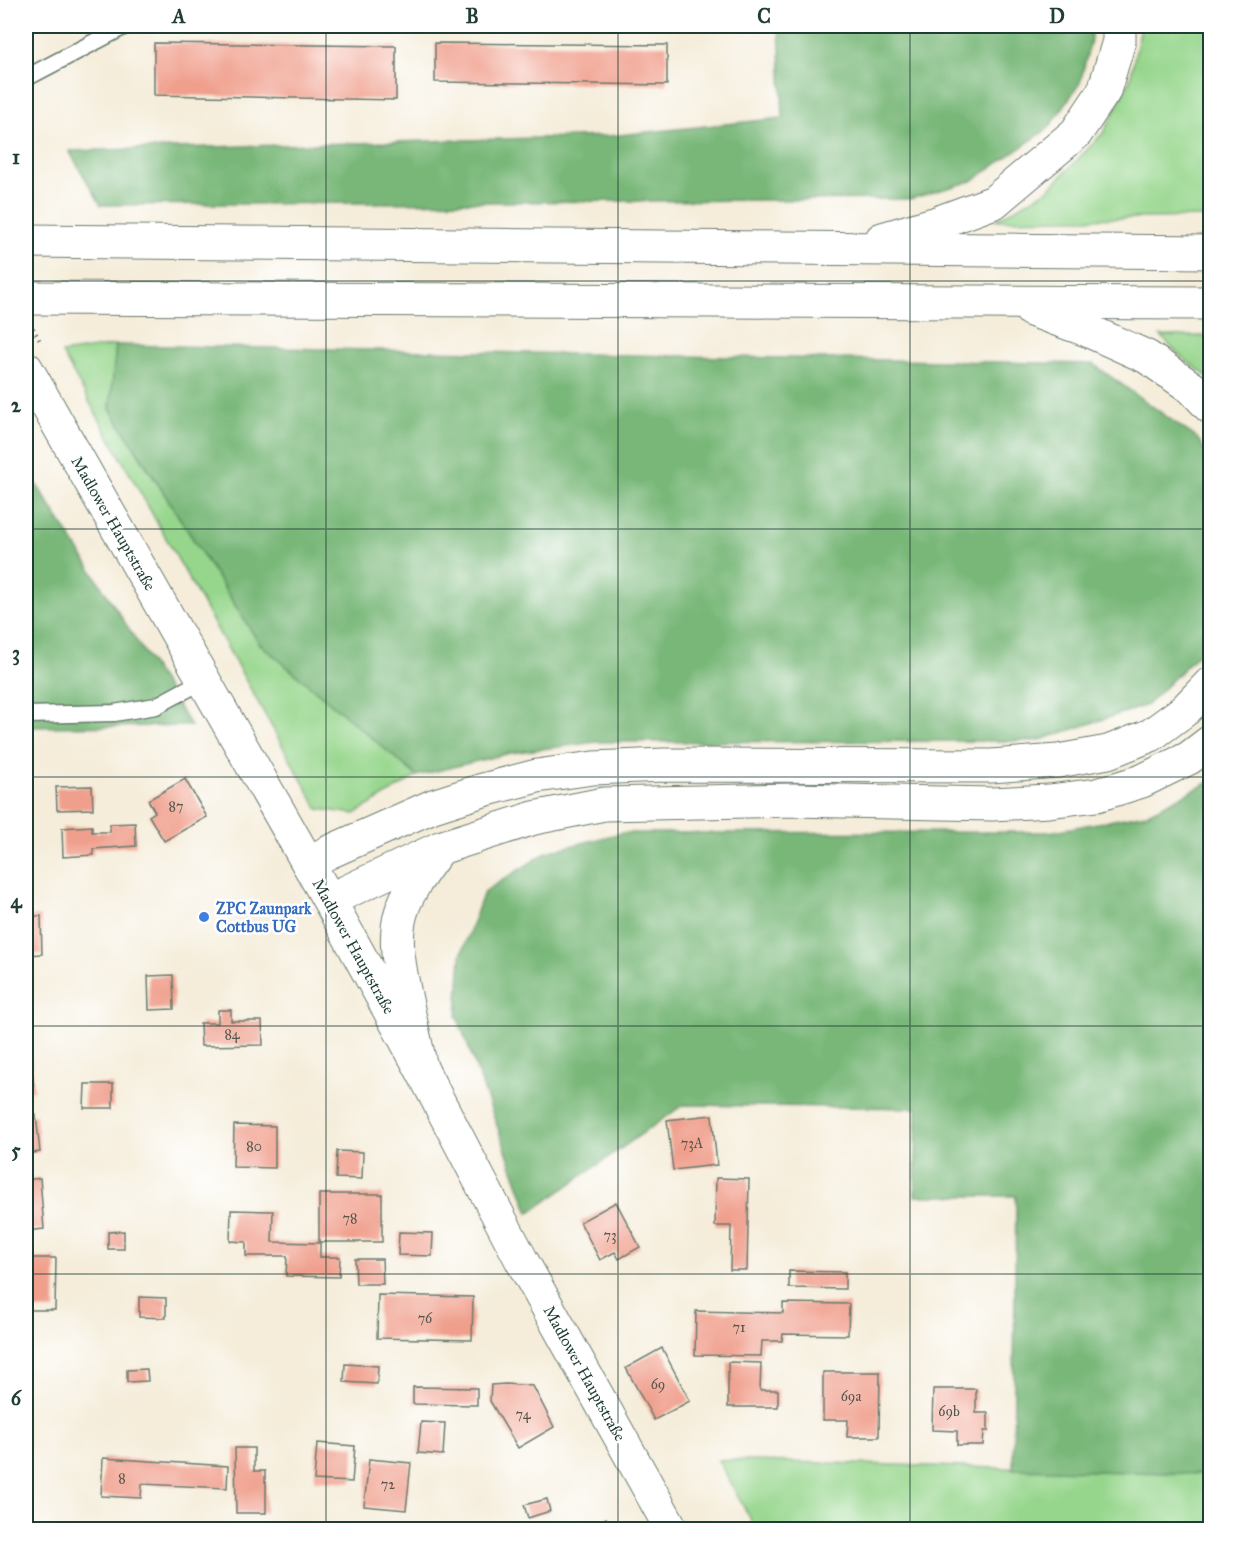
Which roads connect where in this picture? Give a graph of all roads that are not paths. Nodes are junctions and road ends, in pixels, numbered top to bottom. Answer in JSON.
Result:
{"nodes":[{"id":1,"x":125,"y":26,"type":"edge"},
{"id":2,"x":1119,"y":26,"type":"edge"},
{"id":3,"x":26,"y":78,"type":"edge"},
{"id":4,"x":26,"y":241,"type":"edge"},
{"id":5,"x":850,"y":249,"type":"junction"},
{"id":6,"x":1210,"y":252,"type":"edge"},
{"id":7,"x":26,"y":298,"type":"edge"},
{"id":8,"x":1010,"y":302,"type":"junction"},
{"id":9,"x":1210,"y":303,"type":"edge"},
{"id":10,"x":26,"y":368,"type":"edge"},
{"id":11,"x":1210,"y":407,"type":"edge"},
{"id":12,"x":204,"y":680,"type":"junction"},
{"id":13,"x":1210,"y":684,"type":"edge"},
{"id":14,"x":26,"y":715,"type":"edge"},
{"id":15,"x":1210,"y":742,"type":"edge"},
{"id":16,"x":440,"y":848,"type":"junction"},
{"id":17,"x":309,"y":863,"type":"junction"},
{"id":18,"x":329,"y":900,"type":"junction"},
{"id":19,"x":421,"y":1068,"type":"junction"},
{"id":20,"x":672,"y":1530,"type":"edge"}],
"edges":[{"from":1,"to":3,"type":"lane"},
{"from":2,"to":5,"type":"main road"},
{"from":4,"to":5,"type":"main road"},
{"from":5,"to":6,"type":"main road"},
{"from":7,"to":8,"type":"main road"},
{"from":8,"to":9,"type":"main road"},
{"from":8,"to":11,"type":"main road"},
{"from":10,"to":12,"type":"main road","name":"Madlower Hauptstraße"},
{"from":12,"to":14,"type":"lane"},
{"from":12,"to":17,"type":"main road","name":"Madlower Hauptstraße"},
{"from":13,"to":17,"type":"main road"},
{"from":15,"to":16,"type":"main road"},
{"from":16,"to":18,"type":"main road"},
{"from":16,"to":19,"type":"main road"},
{"from":17,"to":18,"type":"main road","name":"Madlower Hauptstraße"},
{"from":18,"to":19,"type":"main road","name":"Madlower Hauptstraße"},
{"from":19,"to":20,"type":"main road","name":"Madlower Hauptstraße"}]}
